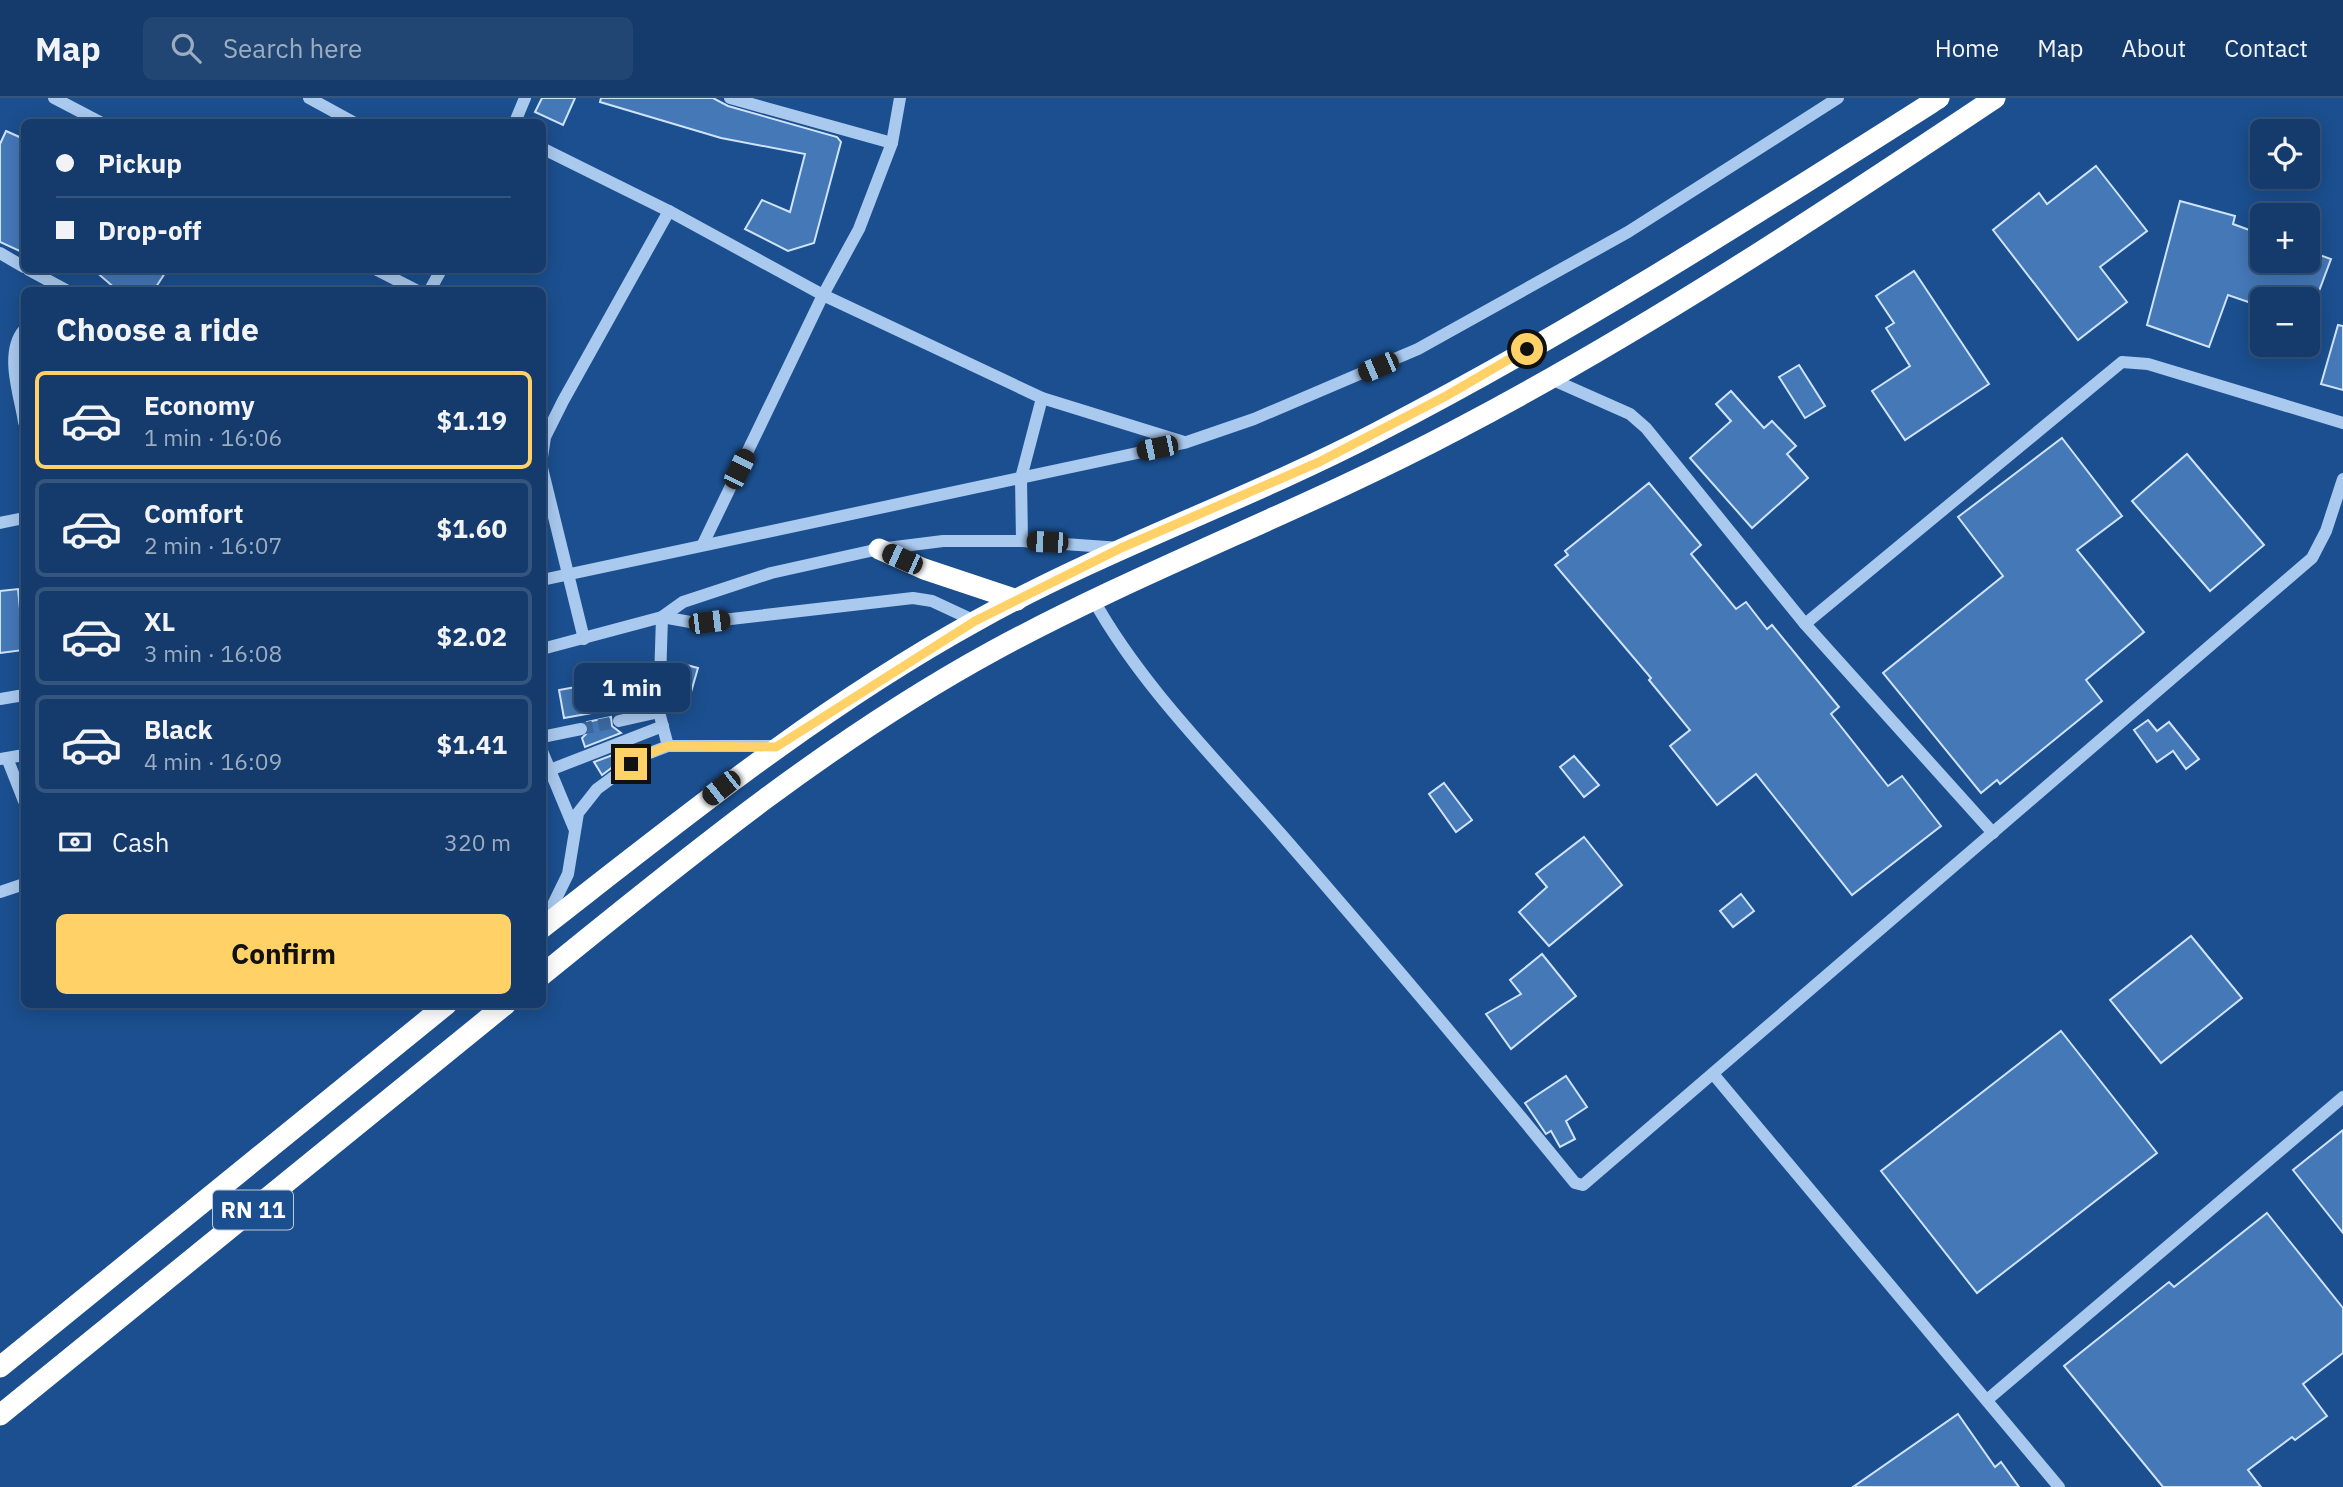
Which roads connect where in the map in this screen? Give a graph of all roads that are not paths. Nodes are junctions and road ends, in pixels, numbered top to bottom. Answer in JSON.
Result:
{"nodes":[{"id":1,"x":54,"y":98,"type":"edge"},
{"id":2,"x":309,"y":98,"type":"edge"},
{"id":3,"x":525,"y":98,"type":"edge"},
{"id":4,"x":900,"y":98,"type":"edge"},
{"id":5,"x":1928,"y":98,"type":"edge"},
{"id":6,"x":1939,"y":98,"type":"edge"},
{"id":7,"x":1995,"y":98,"type":"edge"},
{"id":8,"x":738,"y":99,"type":"edge"},
{"id":9,"x":1831,"y":100,"type":"edge"},
{"id":10,"x":94,"y":119,"type":"edge"},
{"id":11,"x":348,"y":119,"type":"edge"},
{"id":12,"x":516,"y":119,"type":"edge"},
{"id":13,"x":1882,"y":134,"type":"junction"},
{"id":14,"x":892,"y":144,"type":"junction"},
{"id":15,"x":546,"y":150,"type":"edge"},
{"id":16,"x":669,"y":211,"type":"junction"},
{"id":17,"x":0,"y":253,"type":"edge"},
{"id":18,"x":21,"y":265,"type":"edge"},
{"id":19,"x":34,"y":273,"type":"edge"},
{"id":20,"x":383,"y":273,"type":"edge"},
{"id":21,"x":58,"y":287,"type":"edge"},
{"id":22,"x":410,"y":287,"type":"edge"},
{"id":23,"x":824,"y":295,"type":"junction"},
{"id":24,"x":21,"y":334,"type":"edge"},
{"id":25,"x":1550,"y":379,"type":"junction"},
{"id":26,"x":1042,"y":398,"type":"junction"},
{"id":27,"x":21,"y":404,"type":"edge"},
{"id":28,"x":2343,"y":423,"type":"edge"},
{"id":29,"x":546,"y":435,"type":"edge"},
{"id":30,"x":1184,"y":443,"type":"junction"},
{"id":31,"x":1021,"y":478,"type":"junction"},
{"id":32,"x":2343,"y":479,"type":"edge"},
{"id":33,"x":546,"y":484,"type":"edge"},
{"id":34,"x":21,"y":519,"type":"edge"},
{"id":35,"x":0,"y":523,"type":"edge"},
{"id":36,"x":1022,"y":541,"type":"junction"},
{"id":37,"x":703,"y":544,"type":"junction"},
{"id":38,"x":1121,"y":548,"type":"junction"},
{"id":39,"x":879,"y":549,"type":"junction"},
{"id":40,"x":569,"y":573,"type":"junction"},
{"id":41,"x":546,"y":579,"type":"edge"},
{"id":42,"x":1093,"y":599,"type":"junction"},
{"id":43,"x":1017,"y":600,"type":"junction"},
{"id":44,"x":662,"y":617,"type":"junction"},
{"id":45,"x":975,"y":621,"type":"junction"},
{"id":46,"x":1805,"y":624,"type":"junction"},
{"id":47,"x":584,"y":639,"type":"junction"},
{"id":48,"x":546,"y":648,"type":"edge"},
{"id":49,"x":21,"y":696,"type":"edge"},
{"id":50,"x":0,"y":699,"type":"edge"},
{"id":51,"x":659,"y":712,"type":"junction"},
{"id":52,"x":619,"y":721,"type":"tunnel mouth"},
{"id":53,"x":663,"y":726,"type":"junction"},
{"id":54,"x":581,"y":729,"type":"tunnel mouth"},
{"id":55,"x":546,"y":736,"type":"edge"},
{"id":56,"x":668,"y":746,"type":"junction"},
{"id":57,"x":776,"y":747,"type":"junction"},
{"id":58,"x":21,"y":756,"type":"edge"},
{"id":59,"x":3,"y":759,"type":"edge"},
{"id":60,"x":546,"y":760,"type":"edge"},
{"id":61,"x":550,"y":770,"type":"junction"},
{"id":62,"x":21,"y":795,"type":"edge"},
{"id":63,"x":574,"y":828,"type":"junction"},
{"id":64,"x":1993,"y":833,"type":"junction"},
{"id":65,"x":21,"y":885,"type":"edge"},
{"id":66,"x":0,"y":892,"type":"edge"},
{"id":67,"x":546,"y":919,"type":"edge"},
{"id":68,"x":546,"y":924,"type":"edge"},
{"id":69,"x":546,"y":972,"type":"edge"},
{"id":70,"x":442,"y":1008,"type":"edge"},
{"id":71,"x":501,"y":1008,"type":"edge"},
{"id":72,"x":1714,"y":1075,"type":"junction"},
{"id":73,"x":2343,"y":1097,"type":"edge"},
{"id":74,"x":0,"y":1367,"type":"edge"},
{"id":75,"x":1987,"y":1400,"type":"junction"},
{"id":76,"x":0,"y":1415,"type":"edge"},
{"id":77,"x":2059,"y":1487,"type":"edge"}],
"edges":[{"from":1,"to":10,"type":"street"},
{"from":2,"to":11,"type":"street"},
{"from":3,"to":12,"type":"street"},
{"from":4,"to":14,"type":"street"},
{"from":5,"to":13,"type":"highway"},
{"from":6,"to":13,"type":"highway"},
{"from":7,"to":25,"type":"highway"},
{"from":8,"to":14,"type":"street"},
{"from":9,"to":30,"type":"street"},
{"from":13,"to":38,"type":"highway"},
{"from":14,"to":23,"type":"street"},
{"from":15,"to":16,"type":"street"},
{"from":16,"to":23,"type":"street"},
{"from":16,"to":29,"type":"street"},
{"from":17,"to":18,"type":"street"},
{"from":19,"to":21,"type":"street"},
{"from":20,"to":22,"type":"street"},
{"from":23,"to":26,"type":"street"},
{"from":23,"to":37,"type":"street"},
{"from":24,"to":27,"type":"street"},
{"from":25,"to":42,"type":"highway"},
{"from":25,"to":46,"type":"street"},
{"from":26,"to":30,"type":"street"},
{"from":26,"to":31,"type":"street"},
{"from":28,"to":46,"type":"street"},
{"from":30,"to":31,"type":"street"},
{"from":31,"to":36,"type":"street"},
{"from":31,"to":37,"type":"street"},
{"from":32,"to":64,"type":"street"},
{"from":33,"to":40,"type":"street"},
{"from":34,"to":35,"type":"street"},
{"from":36,"to":38,"type":"street"},
{"from":36,"to":39,"type":"street"},
{"from":37,"to":40,"type":"street"},
{"from":38,"to":43,"type":"highway"},
{"from":39,"to":43,"type":"highway"},
{"from":39,"to":44,"type":"street"},
{"from":40,"to":41,"type":"street"},
{"from":40,"to":47,"type":"street"},
{"from":42,"to":69,"type":"highway"},
{"from":42,"to":72,"type":"street"},
{"from":43,"to":45,"type":"highway"},
{"from":44,"to":45,"type":"street"},
{"from":44,"to":47,"type":"street"},
{"from":44,"to":51,"type":"street"},
{"from":45,"to":57,"type":"highway"},
{"from":46,"to":64,"type":"street"},
{"from":47,"to":48,"type":"street"},
{"from":49,"to":50,"type":"street"},
{"from":51,"to":52,"type":"street"},
{"from":51,"to":53,"type":"street"},
{"from":53,"to":56,"type":"street"},
{"from":53,"to":61,"type":"street"},
{"from":54,"to":55,"type":"street"},
{"from":56,"to":57,"type":"street"},
{"from":56,"to":63,"type":"street"},
{"from":57,"to":68,"type":"highway"},
{"from":58,"to":59,"type":"street"},
{"from":59,"to":62,"type":"street"},
{"from":60,"to":61,"type":"street"},
{"from":61,"to":63,"type":"street"},
{"from":63,"to":67,"type":"street"},
{"from":64,"to":72,"type":"street"},
{"from":65,"to":66,"type":"street"},
{"from":70,"to":74,"type":"highway","number":"RN 11"},
{"from":71,"to":76,"type":"highway","number":"RN 11"},
{"from":72,"to":75,"type":"street"},
{"from":73,"to":75,"type":"street"},
{"from":75,"to":77,"type":"street"}]}
